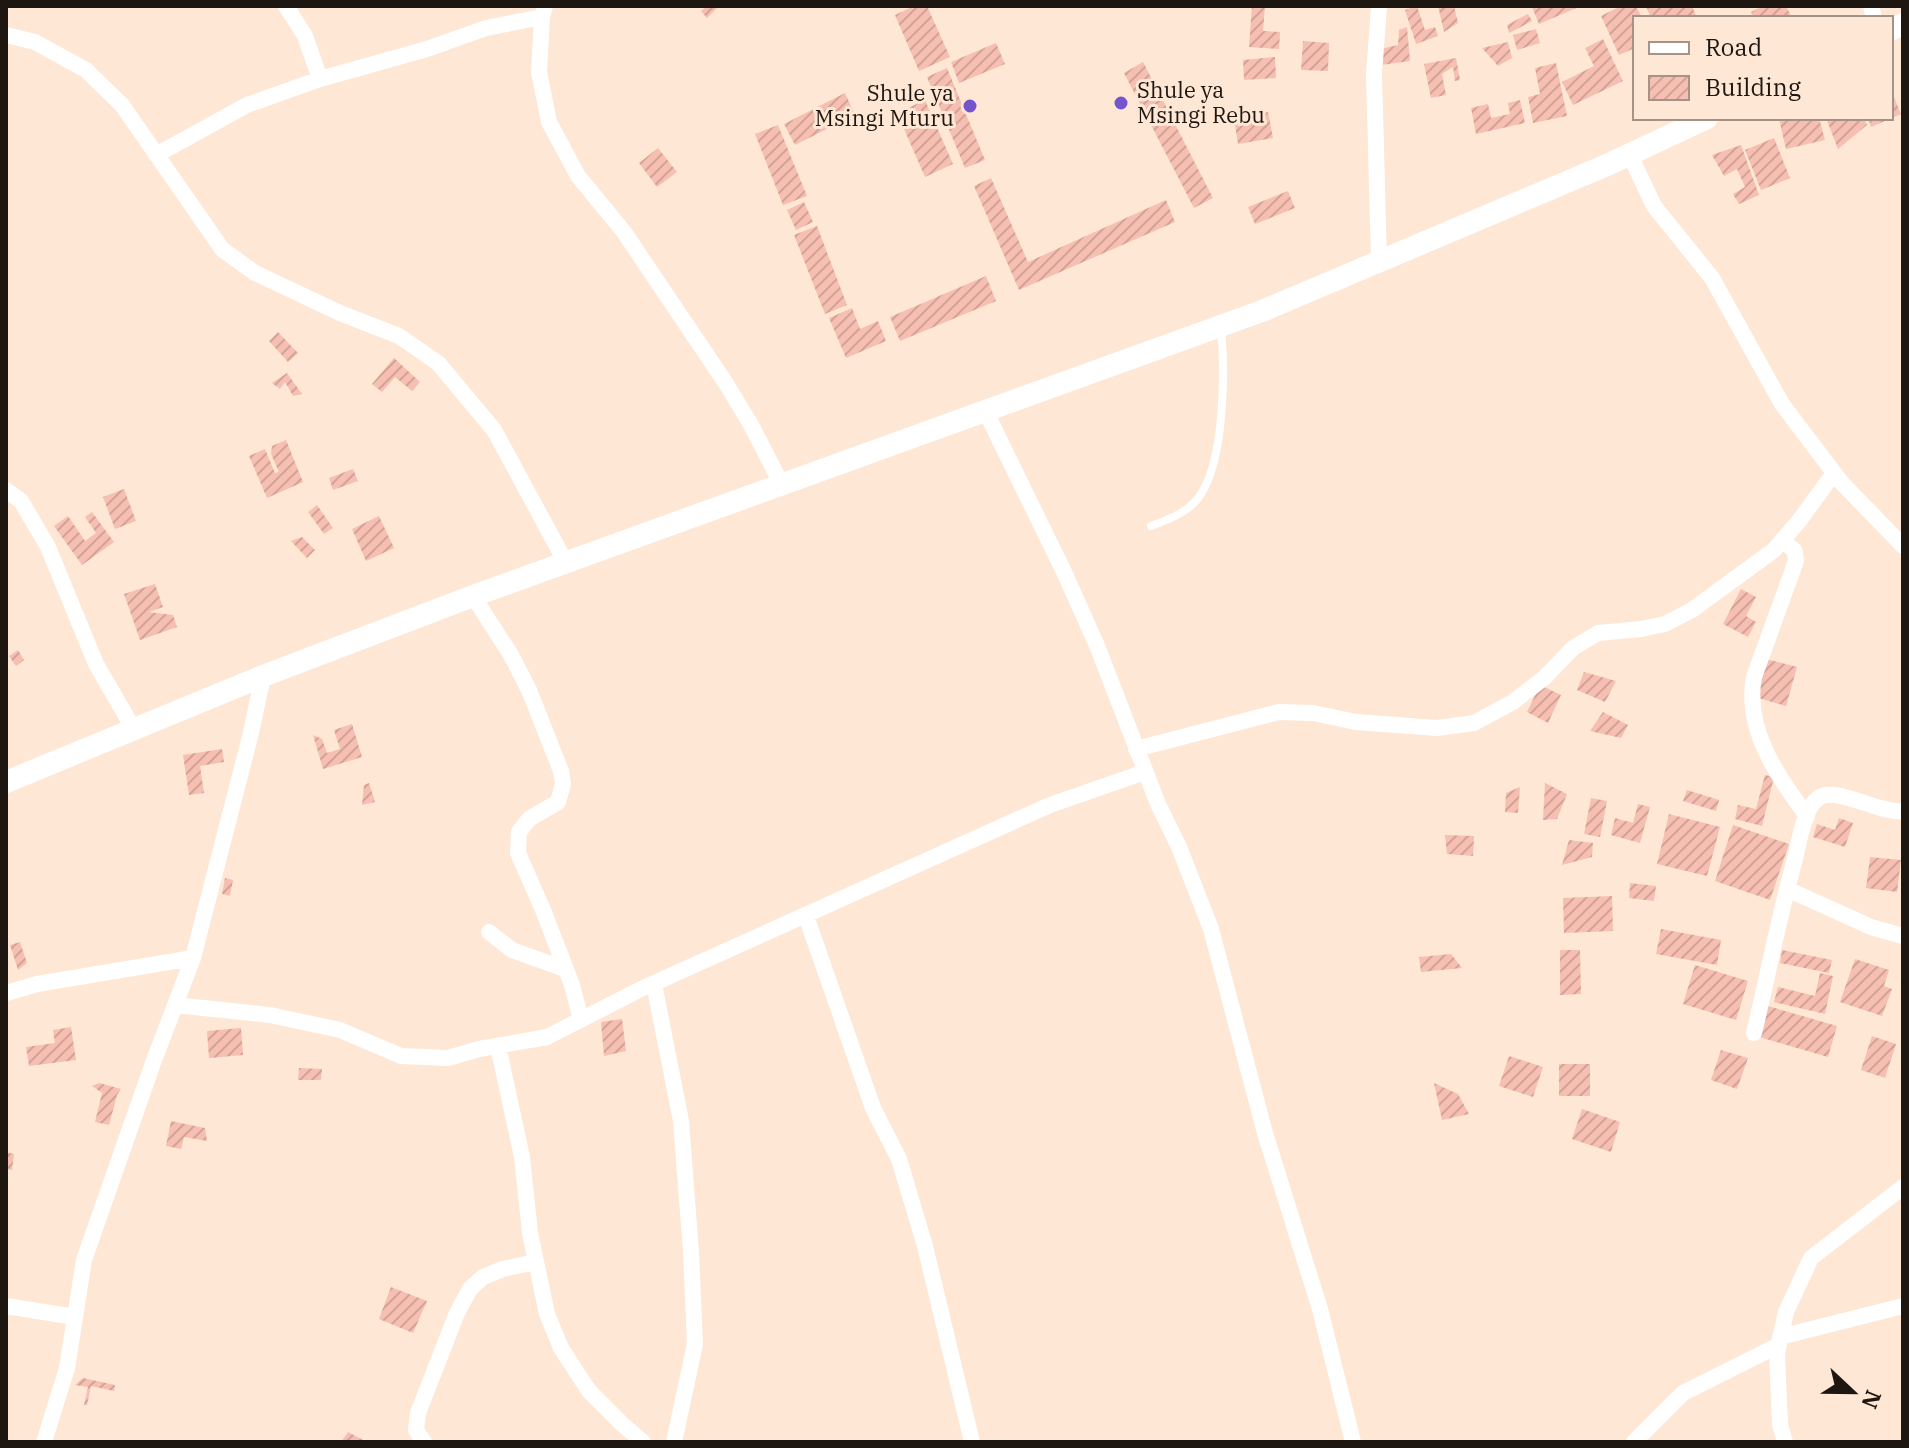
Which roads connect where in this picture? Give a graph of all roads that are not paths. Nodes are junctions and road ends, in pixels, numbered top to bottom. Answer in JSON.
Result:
{"nodes":[{"id":1,"x":286,"y":6,"type":"edge"},
{"id":2,"x":1379,"y":6,"type":"edge"},
{"id":3,"x":544,"y":11,"type":"edge"},
{"id":4,"x":6,"y":35,"type":"edge"},
{"id":5,"x":320,"y":79,"type":"junction"},
{"id":6,"x":1703,"y":120,"type":"edge"},
{"id":7,"x":156,"y":155,"type":"junction"},
{"id":8,"x":1630,"y":155,"type":"junction"},
{"id":9,"x":1379,"y":262,"type":"junction"},
{"id":10,"x":1221,"y":326,"type":"junction"},
{"id":11,"x":985,"y":410,"type":"junction"},
{"id":12,"x":1834,"y":473,"type":"junction"},
{"id":13,"x":781,"y":483,"type":"junction"},
{"id":14,"x":6,"y":490,"type":"edge"},
{"id":15,"x":1151,"y":526,"type":"dead end"},
{"id":16,"x":1782,"y":540,"type":"junction"},
{"id":17,"x":1902,"y":542,"type":"edge"},
{"id":18,"x":565,"y":561,"type":"junction"},
{"id":19,"x":473,"y":596,"type":"junction"},
{"id":20,"x":263,"y":676,"type":"junction"},
{"id":21,"x":133,"y":728,"type":"junction"},
{"id":22,"x":1136,"y":749,"type":"junction"},
{"id":23,"x":1145,"y":772,"type":"junction"},
{"id":24,"x":6,"y":782,"type":"edge"},
{"id":25,"x":1903,"y":811,"type":"edge"},
{"id":26,"x":1807,"y":816,"type":"junction"},
{"id":27,"x":1787,"y":889,"type":"junction"},
{"id":28,"x":806,"y":916,"type":"junction"},
{"id":29,"x":489,"y":932,"type":"dead end"},
{"id":30,"x":1903,"y":936,"type":"edge"},
{"id":31,"x":193,"y":958,"type":"junction"},
{"id":32,"x":565,"y":969,"type":"junction"},
{"id":33,"x":654,"y":984,"type":"junction"},
{"id":34,"x":6,"y":993,"type":"edge"},
{"id":35,"x":175,"y":1005,"type":"junction"},
{"id":36,"x":581,"y":1020,"type":"junction"},
{"id":37,"x":1754,"y":1033,"type":"dead end"},
{"id":38,"x":498,"y":1046,"type":"junction"},
{"id":39,"x":1903,"y":1187,"type":"edge"},
{"id":40,"x":535,"y":1262,"type":"junction"},
{"id":41,"x":6,"y":1306,"type":"edge"},
{"id":42,"x":1903,"y":1306,"type":"edge"},
{"id":43,"x":75,"y":1317,"type":"junction"},
{"id":44,"x":1780,"y":1341,"type":"junction"},
{"id":45,"x":47,"y":1441,"type":"edge"},
{"id":46,"x":424,"y":1442,"type":"edge"},
{"id":47,"x":643,"y":1442,"type":"edge"},
{"id":48,"x":674,"y":1442,"type":"edge"},
{"id":49,"x":972,"y":1442,"type":"edge"},
{"id":50,"x":1353,"y":1442,"type":"edge"},
{"id":51,"x":1634,"y":1442,"type":"edge"},
{"id":52,"x":1785,"y":1442,"type":"edge"}],
"edges":[{"from":1,"to":5,"type":"street"},
{"from":2,"to":9,"type":"street"},
{"from":3,"to":5,"type":"street"},
{"from":3,"to":13,"type":"street"},
{"from":4,"to":7,"type":"street"},
{"from":5,"to":7,"type":"street"},
{"from":6,"to":8,"type":"main road"},
{"from":7,"to":18,"type":"street"},
{"from":8,"to":9,"type":"main road"},
{"from":8,"to":12,"type":"street"},
{"from":9,"to":10,"type":"main road"},
{"from":10,"to":11,"type":"main road"},
{"from":10,"to":15,"type":"lane"},
{"from":11,"to":13,"type":"main road"},
{"from":11,"to":22,"type":"street"},
{"from":12,"to":16,"type":"street"},
{"from":12,"to":17,"type":"street"},
{"from":13,"to":18,"type":"main road"},
{"from":14,"to":21,"type":"street"},
{"from":16,"to":22,"type":"street"},
{"from":16,"to":26,"type":"street"},
{"from":18,"to":19,"type":"main road"},
{"from":19,"to":20,"type":"main road"},
{"from":19,"to":32,"type":"street"},
{"from":20,"to":21,"type":"main road"},
{"from":20,"to":31,"type":"street"},
{"from":21,"to":24,"type":"main road"},
{"from":22,"to":23,"type":"street"},
{"from":23,"to":28,"type":"street"},
{"from":23,"to":50,"type":"street"},
{"from":25,"to":26,"type":"street"},
{"from":26,"to":27,"type":"street"},
{"from":27,"to":30,"type":"street"},
{"from":27,"to":37,"type":"street"},
{"from":28,"to":33,"type":"street"},
{"from":28,"to":49,"type":"street"},
{"from":29,"to":32,"type":"street"},
{"from":31,"to":34,"type":"street"},
{"from":31,"to":35,"type":"street"},
{"from":32,"to":36,"type":"street"},
{"from":33,"to":36,"type":"street"},
{"from":33,"to":48,"type":"street"},
{"from":35,"to":38,"type":"street"},
{"from":35,"to":43,"type":"street"},
{"from":36,"to":38,"type":"street"},
{"from":38,"to":40,"type":"street"},
{"from":39,"to":44,"type":"street"},
{"from":40,"to":46,"type":"street"},
{"from":40,"to":47,"type":"street"},
{"from":41,"to":43,"type":"street"},
{"from":42,"to":44,"type":"street"},
{"from":43,"to":45,"type":"street"},
{"from":44,"to":51,"type":"street"},
{"from":44,"to":52,"type":"street"}]}
